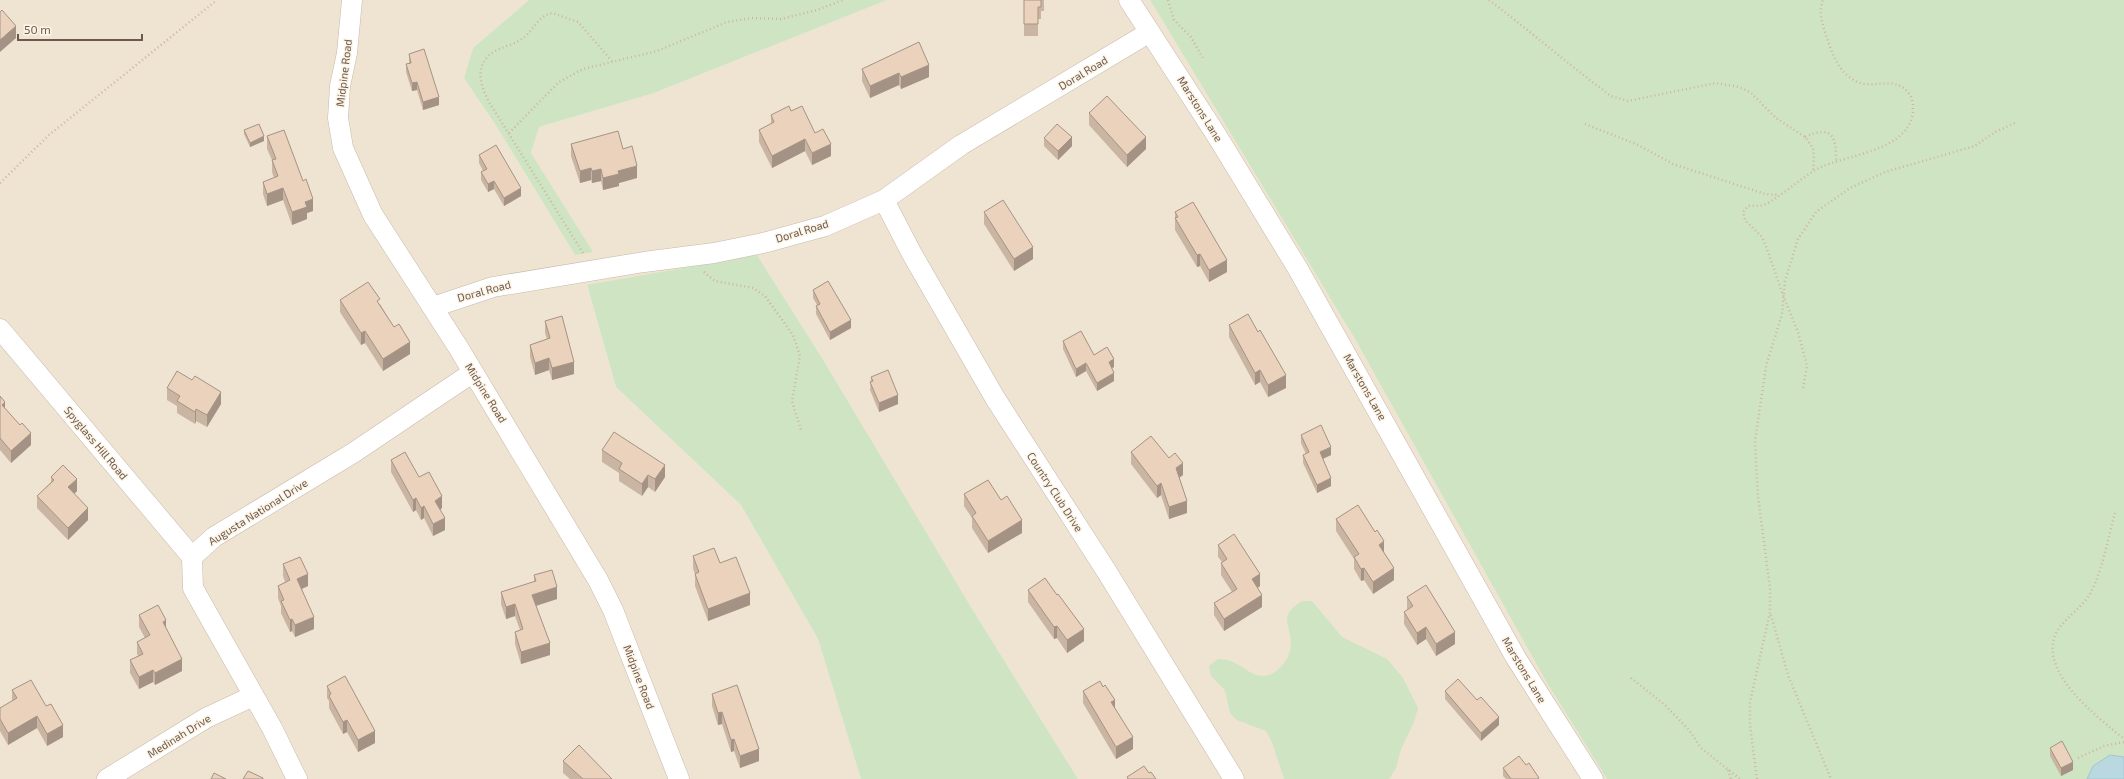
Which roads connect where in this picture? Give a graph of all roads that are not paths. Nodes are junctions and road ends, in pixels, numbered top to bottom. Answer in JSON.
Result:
{"nodes":[{"id":1,"x":352,"y":0,"type":"edge"},
{"id":2,"x":1129,"y":0,"type":"edge"},
{"id":3,"x":1150,"y":32,"type":"junction"},
{"id":4,"x":884,"y":200,"type":"junction"},
{"id":5,"x":433,"y":308,"type":"junction"},
{"id":6,"x":0,"y":329,"type":"edge"},
{"id":7,"x":472,"y":373,"type":"junction"},
{"id":8,"x":192,"y":557,"type":"junction"},
{"id":9,"x":253,"y":696,"type":"junction"},
{"id":10,"x":107,"y":779,"type":"edge"},
{"id":11,"x":297,"y":779,"type":"edge"},
{"id":12,"x":679,"y":779,"type":"edge"},
{"id":13,"x":1234,"y":779,"type":"edge"},
{"id":14,"x":1593,"y":779,"type":"edge"}],
"edges":[{"from":1,"to":5,"type":"street","name":"Midpine Road"},
{"from":2,"to":3,"type":"street","name":"Marstons Lane"},
{"from":3,"to":4,"type":"street","name":"Doral Road"},
{"from":3,"to":14,"type":"street","name":"Marstons Lane"},
{"from":4,"to":5,"type":"street","name":"Doral Road"},
{"from":4,"to":13,"type":"street","name":"Country Club Drive"},
{"from":5,"to":7,"type":"street","name":"Midpine Road"},
{"from":6,"to":8,"type":"street","name":"Spyglass Hill Road"},
{"from":7,"to":8,"type":"street","name":"Augusta National Drive"},
{"from":7,"to":12,"type":"street","name":"Midpine Road"},
{"from":8,"to":9,"type":"street"},
{"from":9,"to":10,"type":"street","name":"Medinah Drive"},
{"from":9,"to":11,"type":"street"}]}
